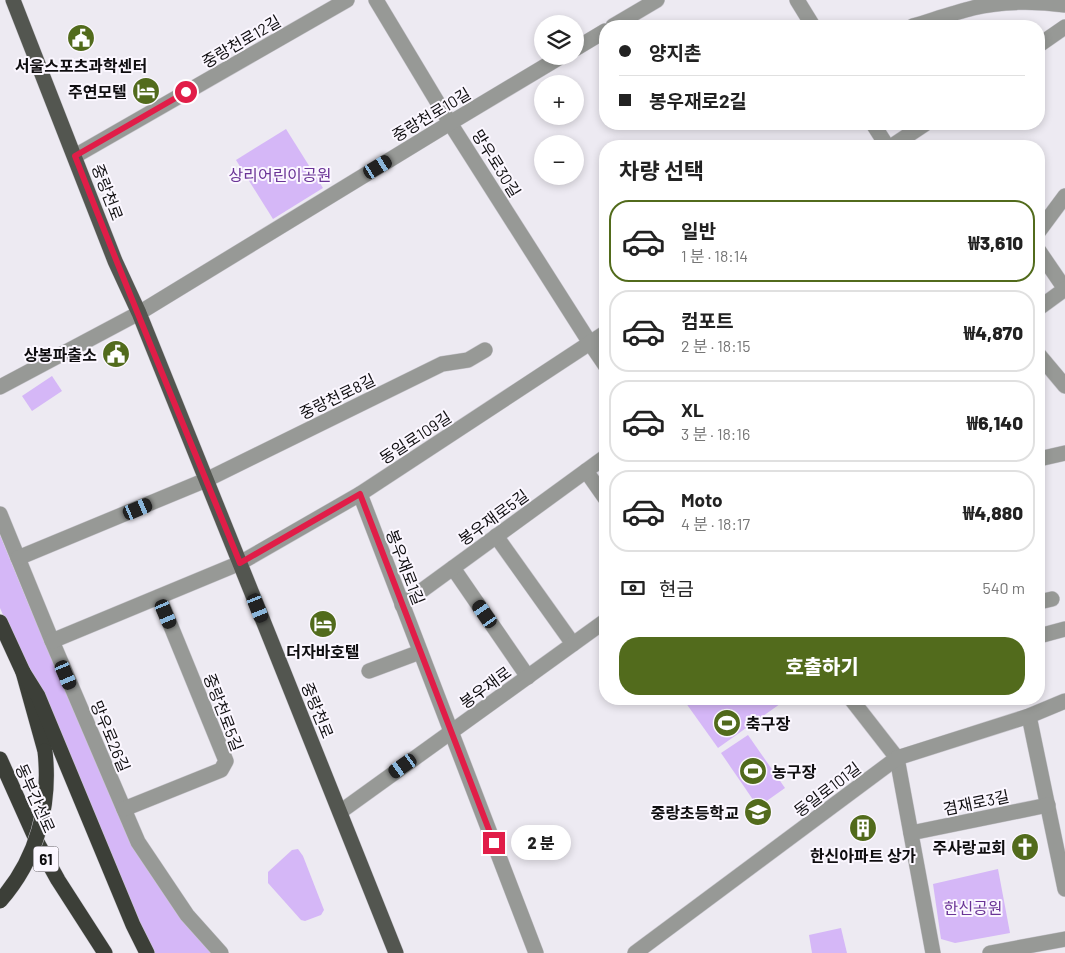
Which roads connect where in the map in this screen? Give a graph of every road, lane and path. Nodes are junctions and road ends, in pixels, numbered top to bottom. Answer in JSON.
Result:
{"nodes":[{"id":1,"x":12,"y":0,"type":"edge"},
{"id":2,"x":347,"y":0,"type":"edge"},
{"id":3,"x":376,"y":0,"type":"edge"},
{"id":4,"x":657,"y":0,"type":"edge"},
{"id":5,"x":797,"y":0,"type":"edge"},
{"id":6,"x":1065,"y":5,"type":"edge"},
{"id":7,"x":623,"y":20,"type":"edge"},
{"id":8,"x":809,"y":20,"type":"edge"},
{"id":9,"x":933,"y":20,"type":"edge"},
{"id":10,"x":1065,"y":26,"type":"edge"},
{"id":11,"x":599,"y":35,"type":"edge"},
{"id":12,"x":1045,"y":41,"type":"edge"},
{"id":13,"x":584,"y":44,"type":"edge"},
{"id":14,"x":547,"y":65,"type":"edge"},
{"id":15,"x":450,"y":123,"type":"junction"},
{"id":16,"x":916,"y":130,"type":"edge"},
{"id":17,"x":901,"y":140,"type":"edge"},
{"id":18,"x":75,"y":156,"type":"junction"},
{"id":19,"x":1065,"y":196,"type":"edge"},
{"id":20,"x":1045,"y":223,"type":"edge"},
{"id":21,"x":1045,"y":260,"type":"edge"},
{"id":22,"x":1065,"y":289,"type":"edge"},
{"id":23,"x":1045,"y":304,"type":"edge"},
{"id":24,"x":139,"y":313,"type":"junction"},
{"id":25,"x":599,"y":337,"type":"edge"},
{"id":26,"x":590,"y":343,"type":"junction"},
{"id":27,"x":486,"y":350,"type":"dead end"},
{"id":28,"x":599,"y":356,"type":"edge"},
{"id":29,"x":1045,"y":362,"type":"edge"},
{"id":30,"x":0,"y":386,"type":"edge"},
{"id":31,"x":1065,"y":386,"type":"edge"},
{"id":32,"x":1065,"y":453,"type":"edge"},
{"id":33,"x":1045,"y":458,"type":"edge"},
{"id":34,"x":599,"y":461,"type":"edge"},
{"id":35,"x":586,"y":471,"type":"junction"},
{"id":36,"x":206,"y":480,"type":"junction"},
{"id":37,"x":599,"y":489,"type":"edge"},
{"id":38,"x":360,"y":494,"type":"junction"},
{"id":39,"x":0,"y":514,"type":"edge"},
{"id":40,"x":496,"y":536,"type":"junction"},
{"id":41,"x":18,"y":558,"type":"junction"},
{"id":42,"x":240,"y":563,"type":"junction"},
{"id":43,"x":453,"y":568,"type":"junction"},
{"id":44,"x":159,"y":597,"type":"junction"},
{"id":45,"x":402,"y":605,"type":"junction"},
{"id":46,"x":0,"y":622,"type":"edge"},
{"id":47,"x":599,"y":625,"type":"edge"},
{"id":48,"x":1065,"y":629,"type":"edge"},
{"id":49,"x":1045,"y":634,"type":"edge"},
{"id":50,"x":52,"y":642,"type":"junction"},
{"id":51,"x":573,"y":644,"type":"junction"},
{"id":52,"x":420,"y":652,"type":"junction"},
{"id":53,"x":23,"y":672,"type":"junction"},
{"id":54,"x":369,"y":672,"type":"dead end"},
{"id":55,"x":528,"y":677,"type":"junction"},
{"id":56,"x":1065,"y":701,"type":"edge"},
{"id":57,"x":856,"y":705,"type":"edge"},
{"id":58,"x":1029,"y":716,"type":"junction"},
{"id":59,"x":451,"y":732,"type":"junction"},
{"id":60,"x":897,"y":758,"type":"junction"},
{"id":61,"x":0,"y":759,"type":"edge"},
{"id":62,"x":1048,"y":805,"type":"junction"},
{"id":63,"x":124,"y":809,"type":"junction"},
{"id":64,"x":340,"y":812,"type":"junction"},
{"id":65,"x":911,"y":833,"type":"junction"},
{"id":66,"x":1065,"y":889,"type":"edge"},
{"id":67,"x":0,"y":900,"type":"edge"},
{"id":68,"x":1065,"y":939,"type":"edge"},
{"id":69,"x":105,"y":953,"type":"edge"},
{"id":70,"x":147,"y":953,"type":"edge"},
{"id":71,"x":221,"y":953,"type":"edge"},
{"id":72,"x":396,"y":953,"type":"edge"},
{"id":73,"x":536,"y":953,"type":"edge"},
{"id":74,"x":635,"y":953,"type":"edge"},
{"id":75,"x":933,"y":953,"type":"edge"},
{"id":76,"x":990,"y":953,"type":"edge"}],
"edges":[{"from":1,"to":18,"type":"main road","name":"중랑천로"},
{"from":2,"to":18,"type":"street","name":"중랑천로12길"},
{"from":3,"to":15,"type":"street","name":"망우로30길"},
{"from":4,"to":7,"type":"street"},
{"from":5,"to":8,"type":"street"},
{"from":6,"to":9,"type":"street"},
{"from":10,"to":12,"type":"street"},
{"from":11,"to":13,"type":"street"},
{"from":14,"to":15,"type":"street","name":"중랑천로10길"},
{"from":15,"to":24,"type":"street","name":"중랑천로10길"},
{"from":15,"to":26,"type":"street","name":"망우로30길"},
{"from":16,"to":17,"type":"street"},
{"from":18,"to":24,"type":"main road","name":"중랑천로"},
{"from":19,"to":20,"type":"street"},
{"from":21,"to":22,"type":"street"},
{"from":22,"to":23,"type":"street"},
{"from":24,"to":30,"type":"street"},
{"from":24,"to":36,"type":"main road","name":"중랑천로"},
{"from":25,"to":26,"type":"street","name":"동일로109길"},
{"from":26,"to":28,"type":"street"},
{"from":26,"to":38,"type":"street","name":"동일로109길"},
{"from":27,"to":36,"type":"street","name":"중랑천로8길"},
{"from":29,"to":31,"type":"street"},
{"from":32,"to":33,"type":"street"},
{"from":34,"to":35,"type":"street","name":"봉우재로5길"},
{"from":35,"to":37,"type":"street"},
{"from":35,"to":40,"type":"street","name":"봉우재로5길"},
{"from":36,"to":41,"type":"street"},
{"from":36,"to":42,"type":"main road","name":"중랑천로"},
{"from":38,"to":42,"type":"street","name":"동일로109길"},
{"from":38,"to":45,"type":"street","name":"봉우재로1길"},
{"from":39,"to":41,"type":"street","name":"망우로26길"},
{"from":40,"to":43,"type":"street","name":"봉우재로5길"},
{"from":40,"to":51,"type":"street"},
{"from":41,"to":50,"type":"street","name":"망우로26길"},
{"from":42,"to":44,"type":"street"},
{"from":42,"to":64,"type":"main road","name":"중랑천로"},
{"from":43,"to":45,"type":"street","name":"봉우재로5길"},
{"from":43,"to":55,"type":"street","name":"봉우재로"},
{"from":44,"to":50,"type":"street"},
{"from":44,"to":63,"type":"street","name":"중랑천로5길"},
{"from":45,"to":52,"type":"street","name":"봉우재로1길"},
{"from":46,"to":53,"type":"highway"},
{"from":47,"to":51,"type":"street","name":"봉우재로"},
{"from":48,"to":49,"type":"street"},
{"from":50,"to":63,"type":"street","name":"망우로26길"},
{"from":51,"to":55,"type":"street","name":"봉우재로"},
{"from":52,"to":54,"type":"street"},
{"from":52,"to":59,"type":"street","name":"봉우재로1길"},
{"from":53,"to":67,"type":"highway","bridge":true},
{"from":53,"to":70,"type":"highway"},
{"from":55,"to":59,"type":"street","name":"봉우재로"},
{"from":56,"to":58,"type":"street","name":"동일로101길"},
{"from":57,"to":60,"type":"street"},
{"from":58,"to":60,"type":"street","name":"동일로101길"},
{"from":58,"to":62,"type":"street"},
{"from":59,"to":64,"type":"street","name":"봉우재로"},
{"from":59,"to":73,"type":"street","name":"봉우재로1길"},
{"from":60,"to":65,"type":"street"},
{"from":60,"to":74,"type":"street","name":"동일로101길"},
{"from":61,"to":69,"type":"highway","name":"동부간선로","number":"61"},
{"from":62,"to":65,"type":"street","name":"겸재로3길"},
{"from":62,"to":66,"type":"street"},
{"from":63,"to":71,"type":"street","name":"망우로26길"},
{"from":64,"to":72,"type":"main road","name":"중랑천로"},
{"from":65,"to":75,"type":"street"},
{"from":68,"to":76,"type":"street"}]}
